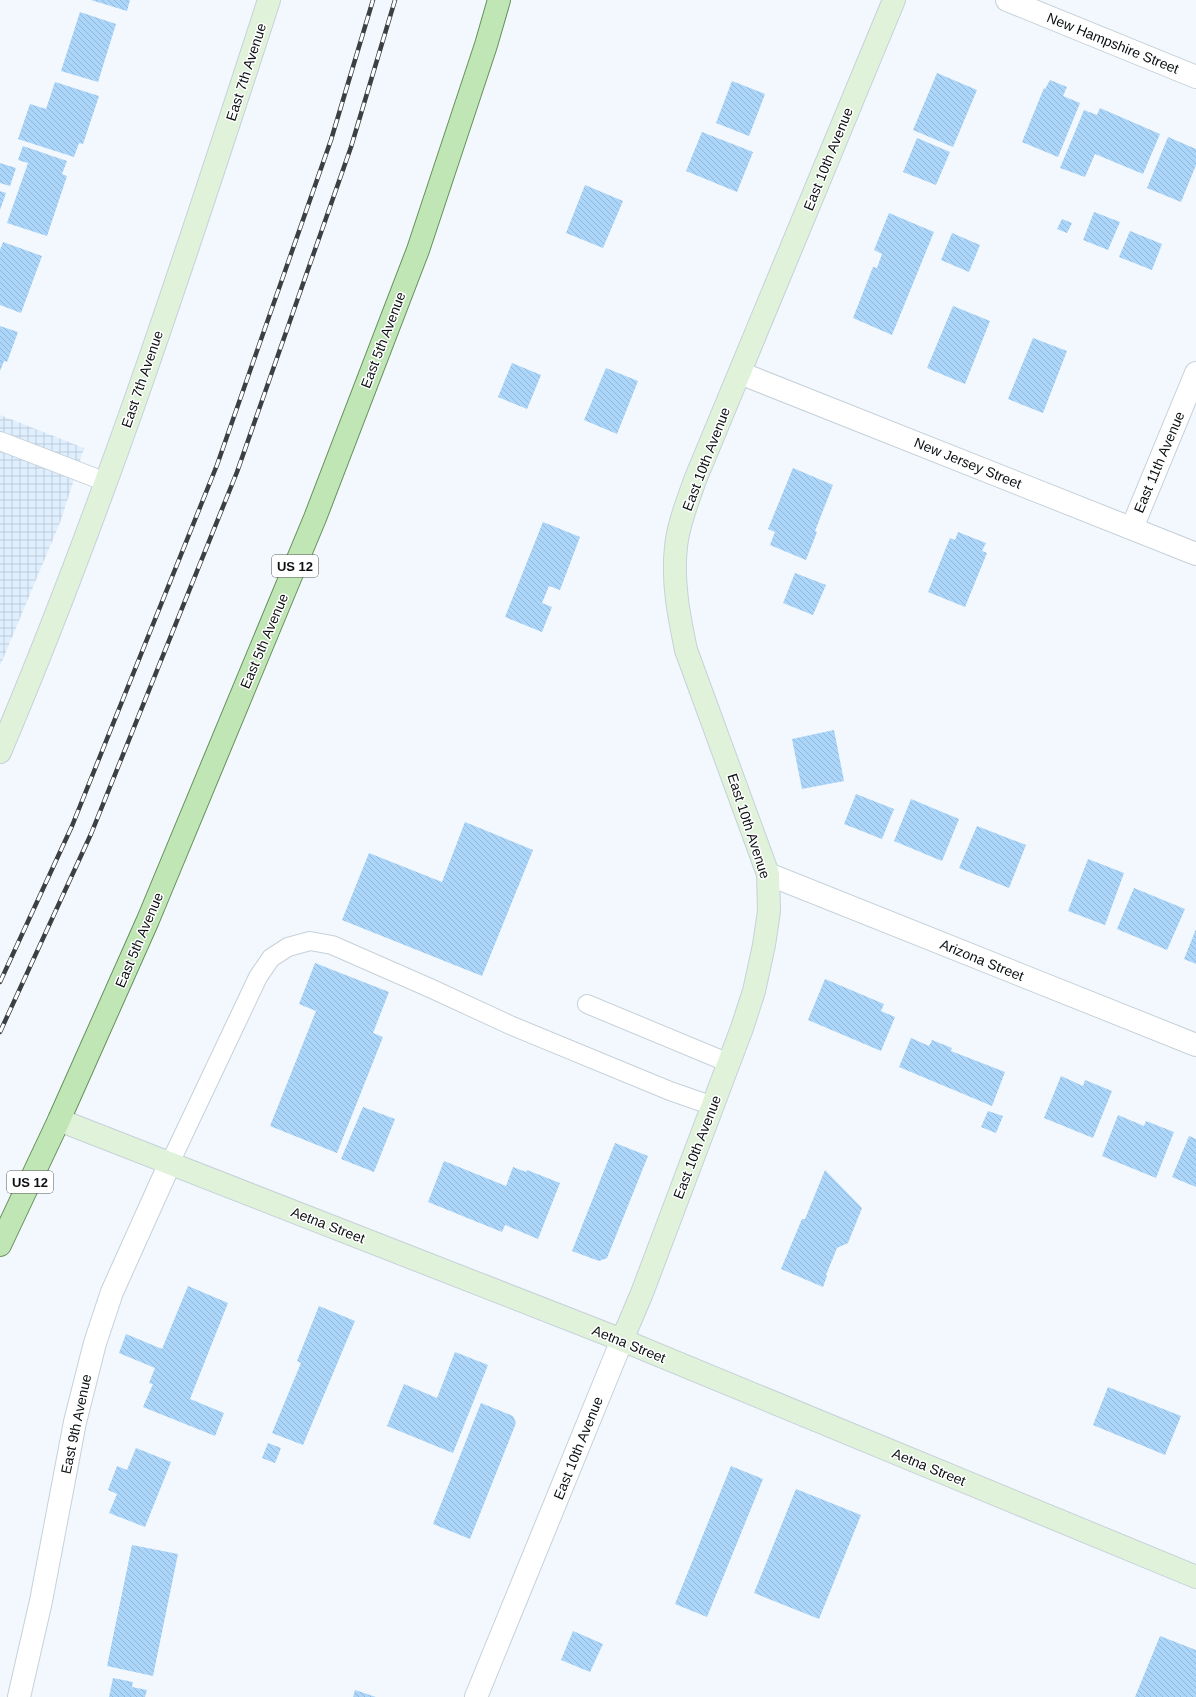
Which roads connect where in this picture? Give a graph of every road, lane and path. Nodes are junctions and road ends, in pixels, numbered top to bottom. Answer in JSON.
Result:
{"nodes":[{"id":1,"x":269,"y":0,"type":"edge"},
{"id":2,"x":499,"y":0,"type":"edge"},
{"id":3,"x":894,"y":0,"type":"edge"},
{"id":4,"x":1008,"y":0,"type":"edge"},
{"id":5,"x":1196,"y":77,"type":"edge"},
{"id":6,"x":740,"y":373,"type":"junction"},
{"id":7,"x":1196,"y":373,"type":"edge"},
{"id":8,"x":0,"y":441,"type":"edge"},
{"id":9,"x":106,"y":482,"type":"junction"},
{"id":10,"x":1132,"y":528,"type":"junction"},
{"id":11,"x":1196,"y":554,"type":"edge"},
{"id":12,"x":0,"y":752,"type":"edge"},
{"id":13,"x":768,"y":874,"type":"junction"},
{"id":14,"x":587,"y":1004,"type":"dead end"},
{"id":15,"x":1196,"y":1045,"type":"edge"},
{"id":16,"x":729,"y":1063,"type":"junction"},
{"id":17,"x":713,"y":1106,"type":"junction"},
{"id":18,"x":60,"y":1120,"type":"junction"},
{"id":19,"x":170,"y":1163,"type":"junction"},
{"id":20,"x":0,"y":1245,"type":"edge"},
{"id":21,"x":622,"y":1340,"type":"junction"},
{"id":22,"x":1196,"y":1577,"type":"edge"},
{"id":23,"x":19,"y":1697,"type":"edge"},
{"id":24,"x":476,"y":1697,"type":"edge"}],
"edges":[{"from":1,"to":9,"type":"street","name":"East 7th Avenue"},
{"from":2,"to":18,"type":"main road","name":"East 5th Avenue","number":"US 12"},
{"from":3,"to":6,"type":"street","name":"East 10th Avenue"},
{"from":4,"to":5,"type":"street","name":"New Hampshire Street"},
{"from":6,"to":10,"type":"street","name":"New Jersey Street"},
{"from":6,"to":13,"type":"street","name":"East 10th Avenue"},
{"from":7,"to":10,"type":"street","name":"East 11th Avenue"},
{"from":8,"to":9,"type":"lane"},
{"from":9,"to":12,"type":"street","name":"East 7th Avenue"},
{"from":10,"to":11,"type":"street","name":"New Jersey Street"},
{"from":13,"to":15,"type":"street","name":"Arizona Street"},
{"from":13,"to":16,"type":"street","name":"East 10th Avenue"},
{"from":14,"to":16,"type":"lane"},
{"from":16,"to":17,"type":"street","name":"East 10th Avenue"},
{"from":17,"to":19,"type":"lane"},
{"from":17,"to":21,"type":"street","name":"East 10th Avenue"},
{"from":18,"to":19,"type":"street","name":"Aetna Street"},
{"from":18,"to":20,"type":"main road","name":"East 5th Avenue","number":"US 12"},
{"from":19,"to":21,"type":"street","name":"Aetna Street"},
{"from":19,"to":23,"type":"street","name":"East 9th Avenue"},
{"from":21,"to":22,"type":"street","name":"Aetna Street"},
{"from":21,"to":24,"type":"street","name":"East 10th Avenue"}]}
